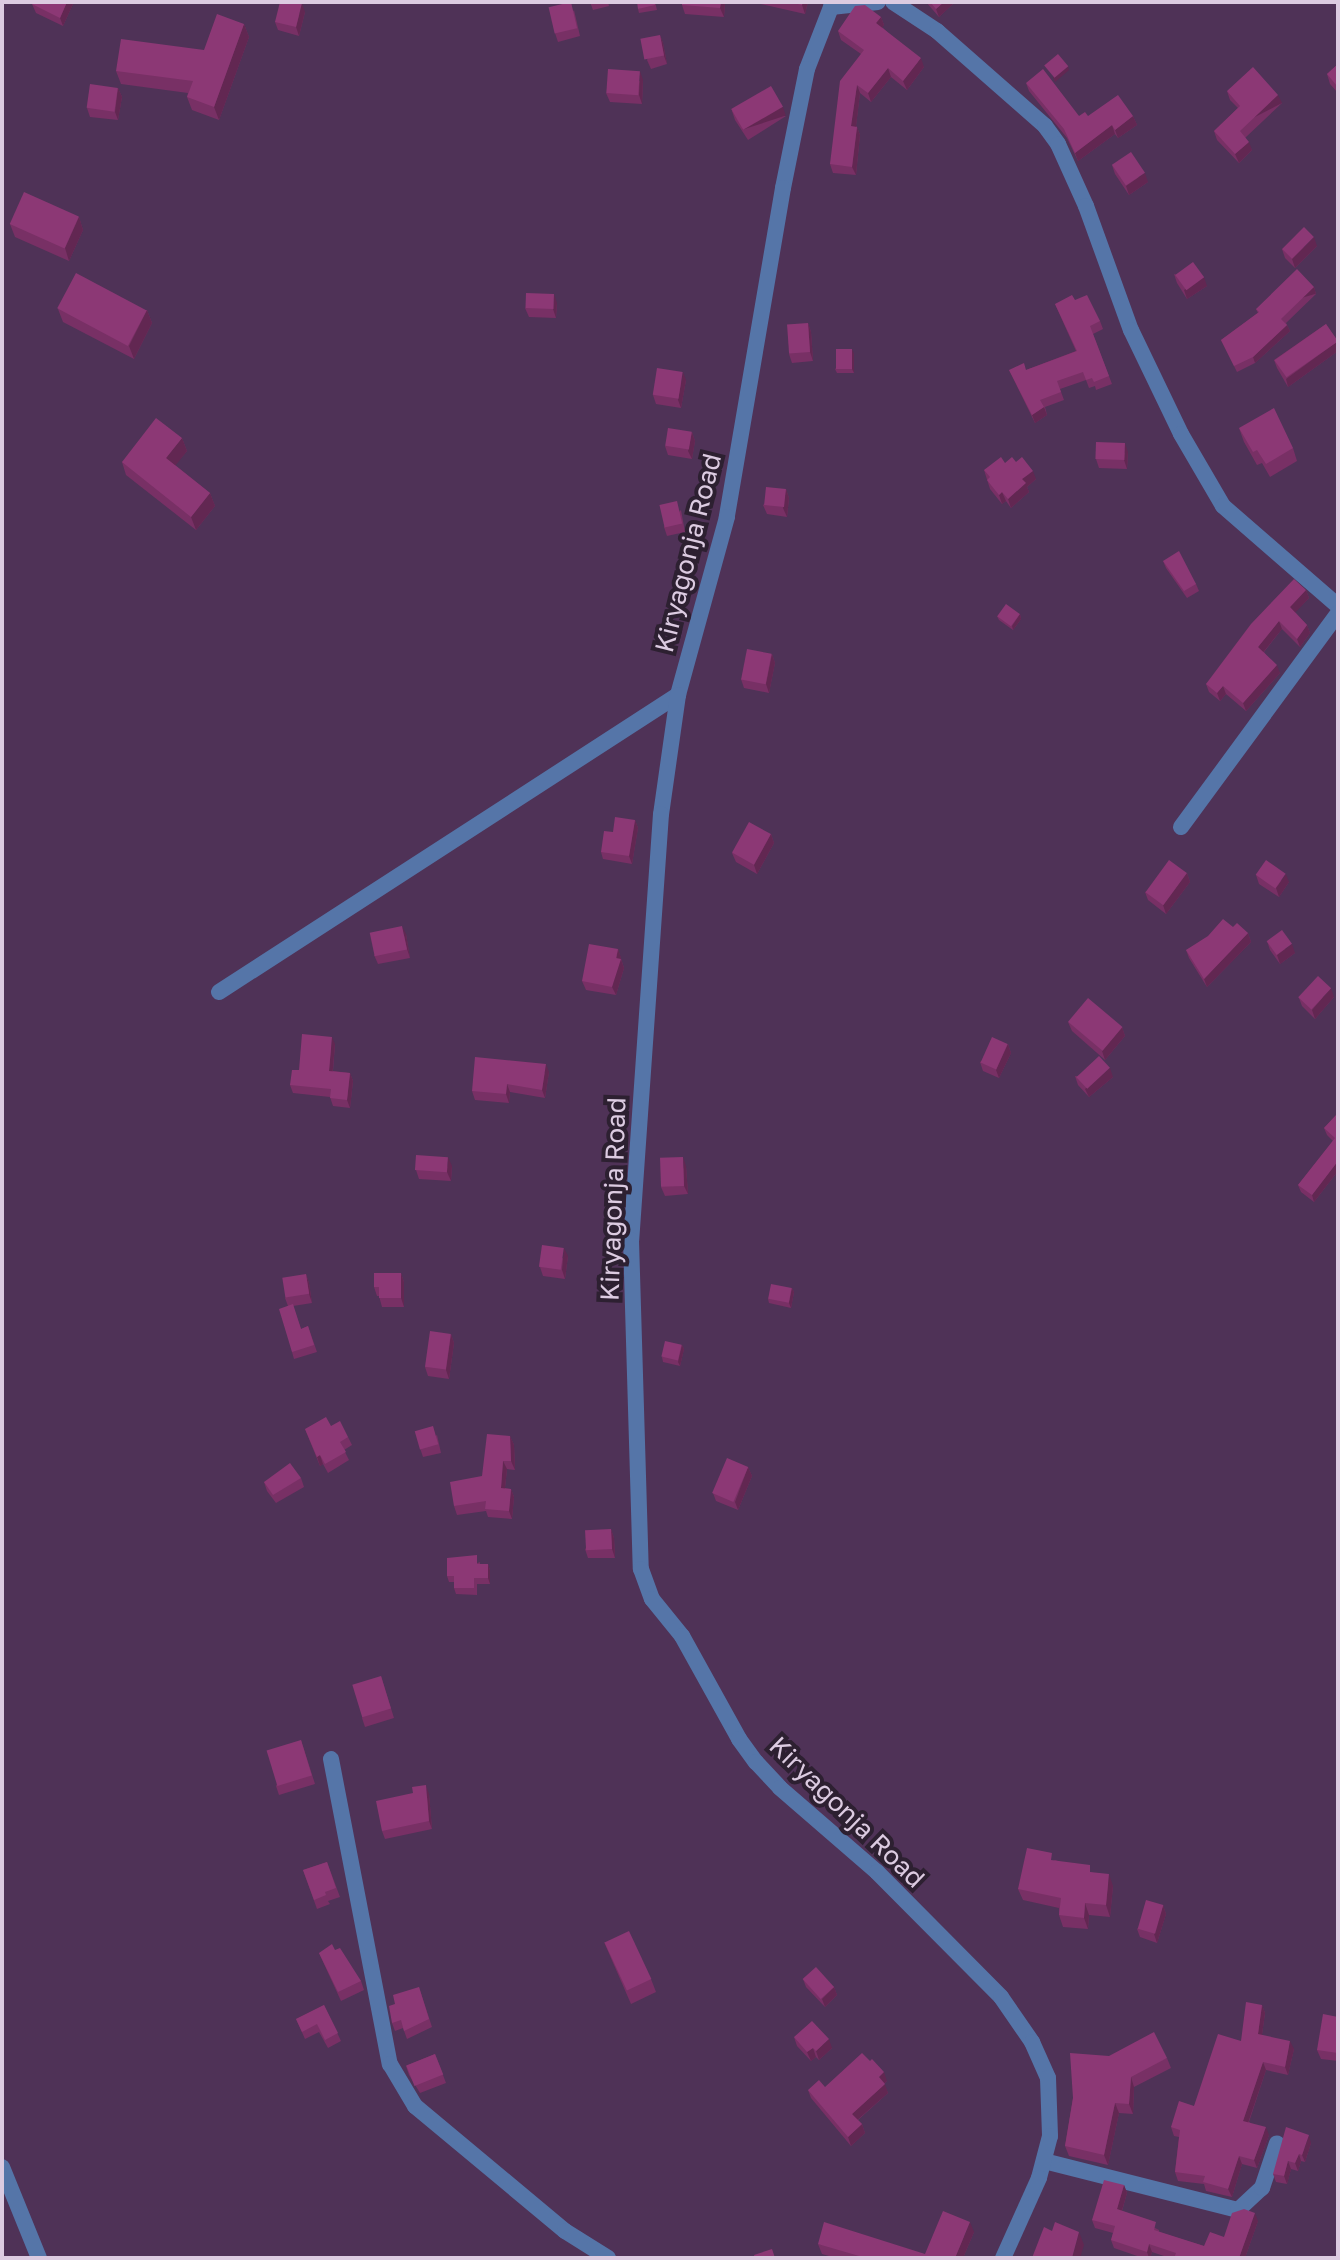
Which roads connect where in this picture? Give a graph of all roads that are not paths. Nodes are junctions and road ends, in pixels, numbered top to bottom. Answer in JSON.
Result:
{"nodes":[{"id":1,"x":878,"y":2,"type":"edge"},
{"id":2,"x":893,"y":2,"type":"edge"},
{"id":3,"x":832,"y":5,"type":"edge"},
{"id":4,"x":1338,"y":606,"type":"edge"},
{"id":5,"x":1338,"y":613,"type":"edge"},
{"id":6,"x":678,"y":695,"type":"junction"},
{"id":7,"x":1181,"y":827,"type":"dead end"},
{"id":8,"x":219,"y":992,"type":"dead end"},
{"id":9,"x":331,"y":1759,"type":"dead end"},
{"id":10,"x":1277,"y":2143,"type":"dead end"},
{"id":11,"x":1044,"y":2161,"type":"junction"},
{"id":12,"x":2,"y":2167,"type":"edge"},
{"id":13,"x":39,"y":2258,"type":"edge"},
{"id":14,"x":608,"y":2258,"type":"edge"},
{"id":15,"x":1003,"y":2258,"type":"edge"}],
"edges":[{"from":1,"to":3,"type":"street"},
{"from":2,"to":4,"type":"street"},
{"from":3,"to":6,"type":"street","name":"Kiryagonja Road"},
{"from":5,"to":7,"type":"street"},
{"from":6,"to":8,"type":"street"},
{"from":6,"to":11,"type":"street","name":"Kiryagonja Road"},
{"from":9,"to":14,"type":"street"},
{"from":10,"to":11,"type":"street"},
{"from":11,"to":15,"type":"street","name":"Kiryagonja Road"},
{"from":12,"to":13,"type":"street"}]}
